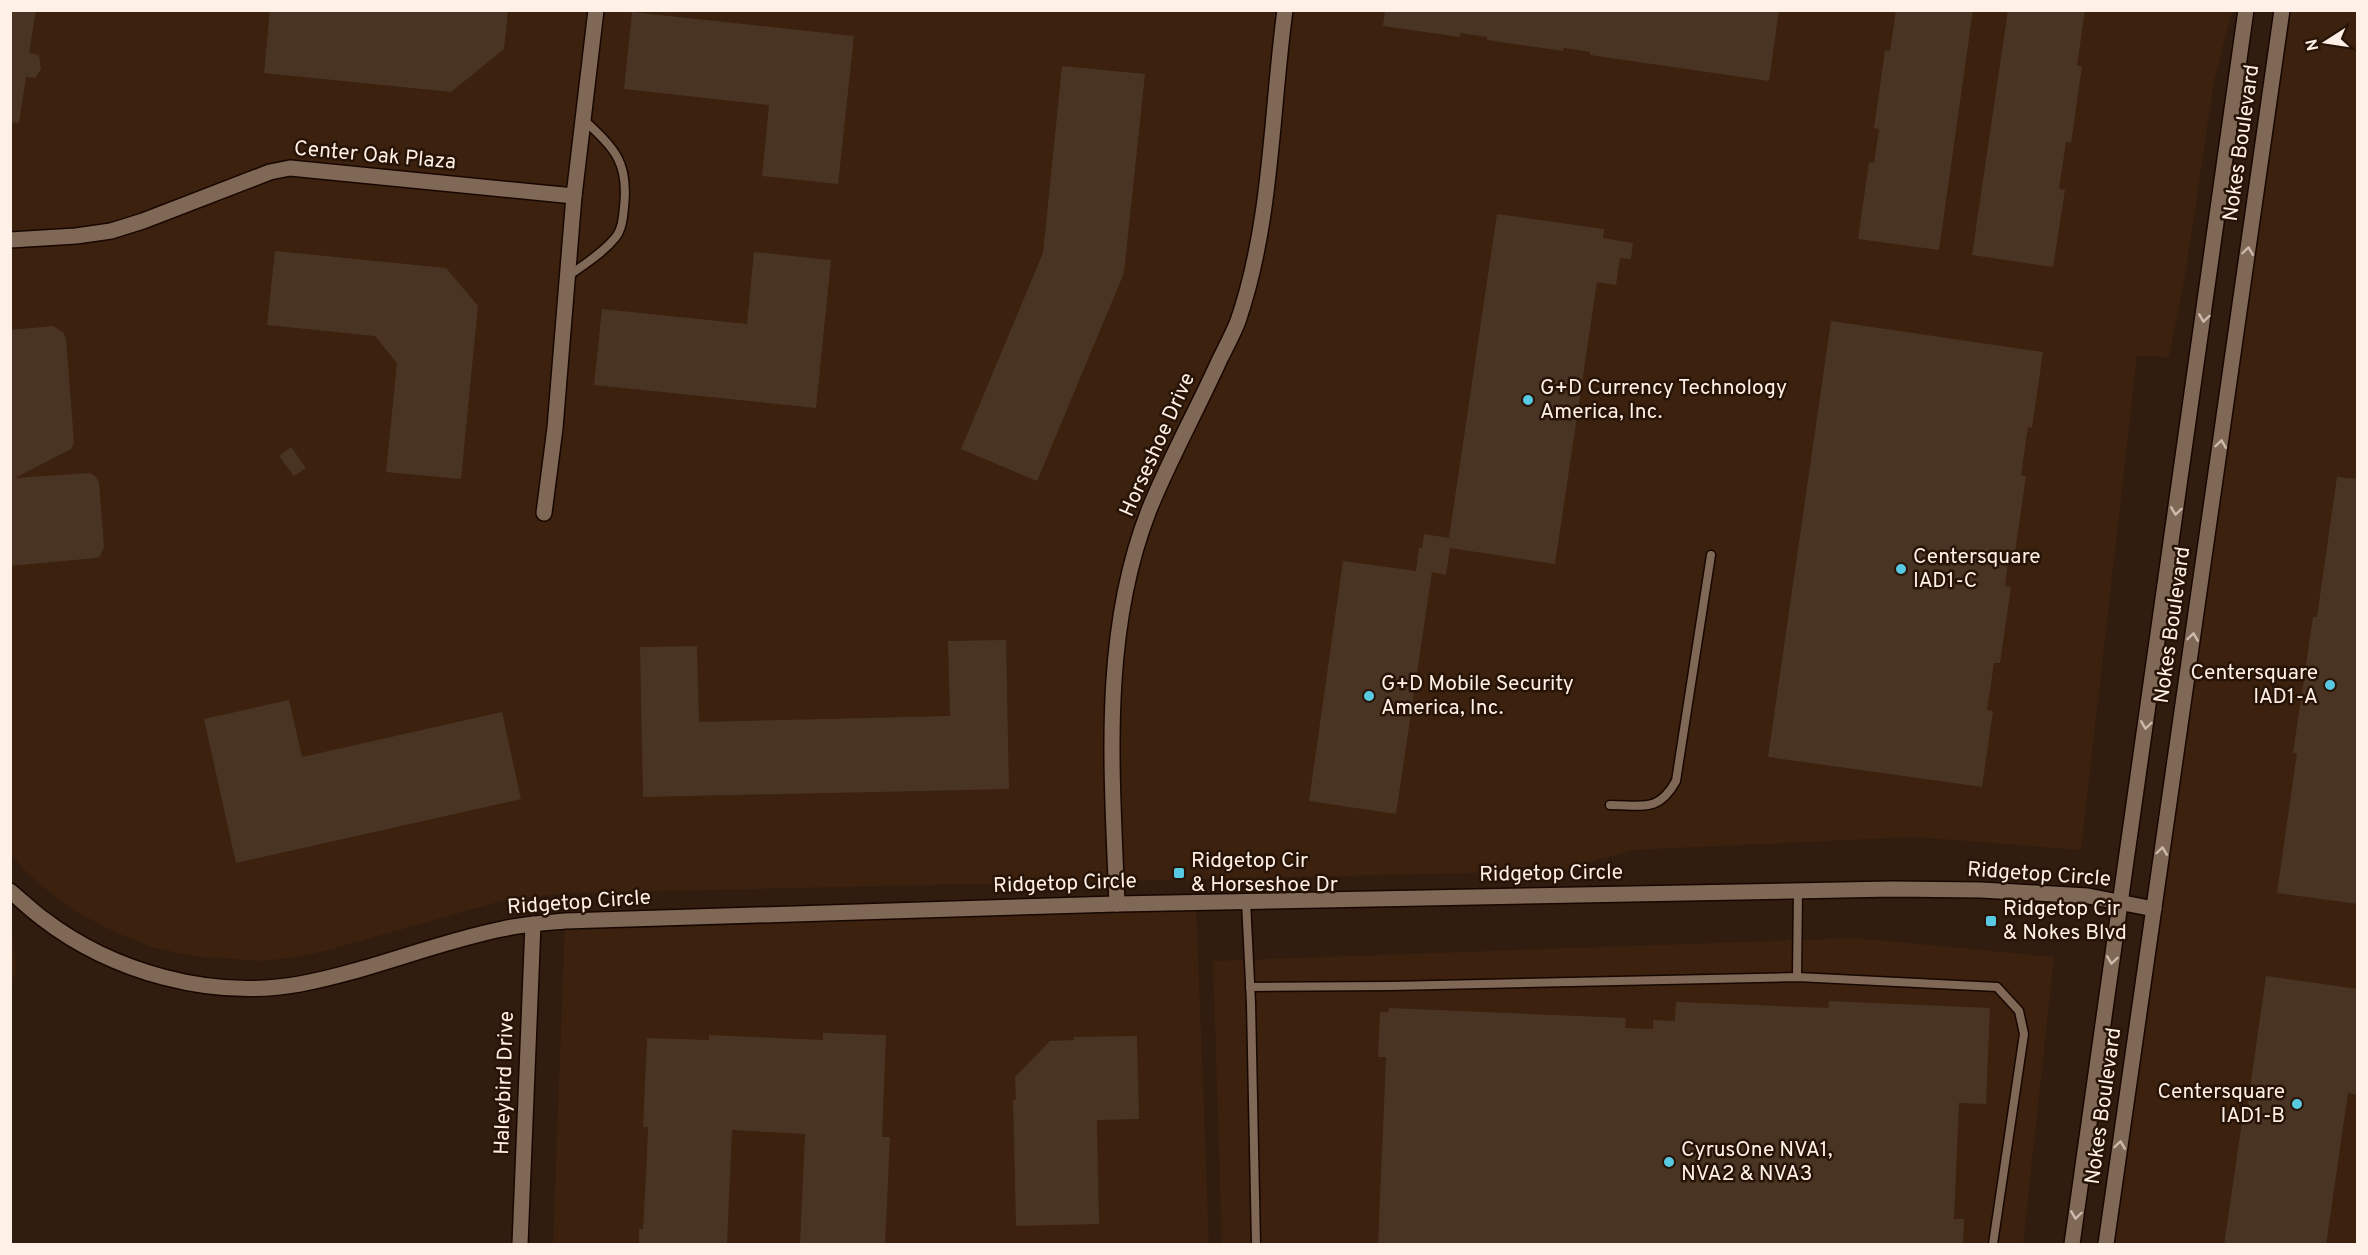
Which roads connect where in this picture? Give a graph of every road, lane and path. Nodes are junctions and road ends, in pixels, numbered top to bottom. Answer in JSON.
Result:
{"nodes":[{"id":1,"x":596,"y":10,"type":"edge"},
{"id":2,"x":1285,"y":10,"type":"edge"},
{"id":3,"x":2246,"y":10,"type":"edge"},
{"id":4,"x":2282,"y":10,"type":"edge"},
{"id":5,"x":583,"y":119,"type":"junction"},
{"id":6,"x":574,"y":196,"type":"junction"},
{"id":7,"x":10,"y":230,"type":"edge"},
{"id":8,"x":40,"y":238,"type":"junction"},
{"id":9,"x":10,"y":240,"type":"edge"},
{"id":10,"x":567,"y":278,"type":"junction"},
{"id":11,"x":544,"y":513,"type":"dead end"},
{"id":12,"x":1711,"y":555,"type":"dead end"},
{"id":13,"x":1610,"y":805,"type":"dead end"},
{"id":14,"x":10,"y":891,"type":"edge"},
{"id":15,"x":1798,"y":891,"type":"junction"},
{"id":16,"x":1246,"y":901,"type":"junction"},
{"id":17,"x":2121,"y":902,"type":"junction"},
{"id":18,"x":1117,"y":904,"type":"junction"},
{"id":19,"x":2154,"y":909,"type":"junction"},
{"id":20,"x":532,"y":924,"type":"junction"},
{"id":21,"x":1797,"y":977,"type":"junction"},
{"id":22,"x":1250,"y":987,"type":"junction"},
{"id":23,"x":520,"y":1245,"type":"edge"},
{"id":24,"x":1256,"y":1245,"type":"edge"},
{"id":25,"x":1993,"y":1245,"type":"edge"},
{"id":26,"x":2072,"y":1245,"type":"edge"},
{"id":27,"x":2106,"y":1245,"type":"edge"}],
"edges":[{"from":1,"to":5,"type":"street"},
{"from":2,"to":18,"type":"street","name":"Horseshoe Drive"},
{"from":3,"to":17,"type":"street","name":"Nokes Boulevard","one_way":true},
{"from":19,"to":4,"type":"street","name":"Nokes Boulevard","one_way":true},
{"from":5,"to":6,"type":"street"},
{"from":5,"to":10,"type":"lane"},
{"from":6,"to":8,"type":"street","name":"Center Oak Plaza"},
{"from":6,"to":10,"type":"street"},
{"from":7,"to":8,"type":"street","name":"Center Oak Plaza"},
{"from":8,"to":9,"type":"street","name":"Center Oak Plaza"},
{"from":10,"to":11,"type":"street"},
{"from":12,"to":13,"type":"lane"},
{"from":14,"to":20,"type":"street","name":"Ridgetop Circle"},
{"from":15,"to":16,"type":"street","name":"Ridgetop Circle"},
{"from":15,"to":17,"type":"street","name":"Ridgetop Circle"},
{"from":15,"to":21,"type":"lane"},
{"from":16,"to":18,"type":"street","name":"Ridgetop Circle"},
{"from":16,"to":22,"type":"lane"},
{"from":17,"to":19,"type":"street","name":"Ridgetop Circle"},
{"from":17,"to":26,"type":"street","name":"Nokes Boulevard","one_way":true},
{"from":18,"to":20,"type":"street","name":"Ridgetop Circle"},
{"from":27,"to":19,"type":"street","name":"Nokes Boulevard","one_way":true},
{"from":20,"to":23,"type":"street","name":"Haleybird Drive"},
{"from":21,"to":22,"type":"lane"},
{"from":21,"to":25,"type":"lane"},
{"from":22,"to":24,"type":"lane"}]}
